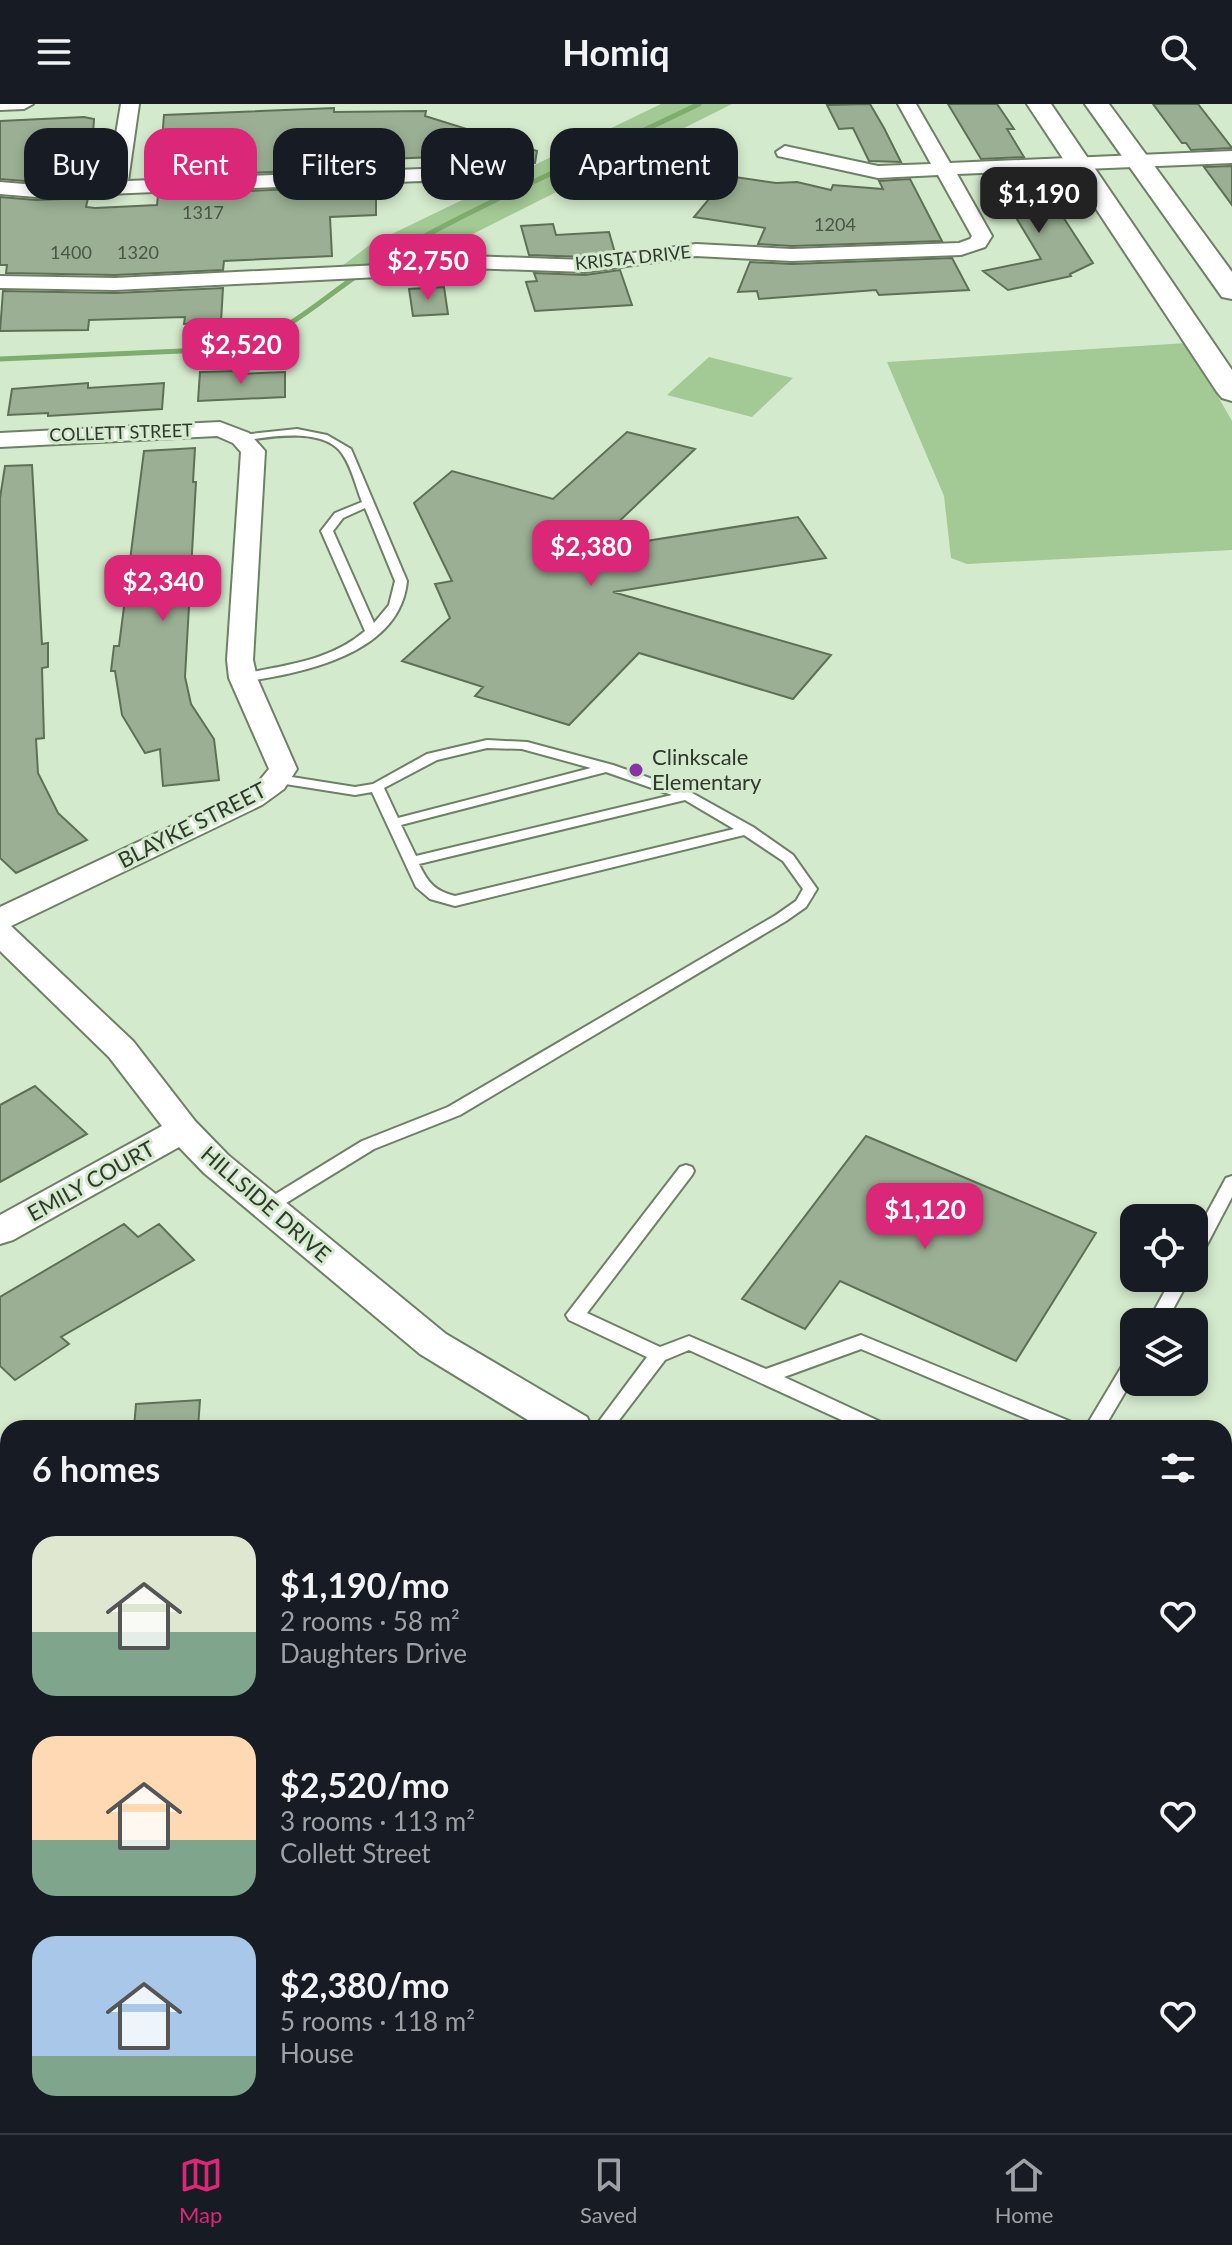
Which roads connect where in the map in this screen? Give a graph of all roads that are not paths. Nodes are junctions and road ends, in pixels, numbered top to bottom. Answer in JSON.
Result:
{"nodes":[{"id":1,"x":24,"y":104,"type":"edge"},
{"id":2,"x":130,"y":104,"type":"edge"},
{"id":3,"x":907,"y":104,"type":"edge"},
{"id":4,"x":1039,"y":104,"type":"edge"},
{"id":5,"x":1097,"y":104,"type":"edge"},
{"id":6,"x":0,"y":105,"type":"edge"},
{"id":7,"x":126,"y":128,"type":"edge"},
{"id":8,"x":785,"y":152,"type":"dead end"},
{"id":9,"x":1232,"y":157,"type":"edge"},
{"id":10,"x":1138,"y":161,"type":"junction"},
{"id":11,"x":1078,"y":163,"type":"junction"},
{"id":12,"x":946,"y":170,"type":"junction"},
{"id":13,"x":421,"y":175,"type":"edge"},
{"id":14,"x":0,"y":188,"type":"edge"},
{"id":15,"x":128,"y":188,"type":"edge"},
{"id":16,"x":24,"y":190,"type":"edge"},
{"id":17,"x":0,"y":282,"type":"edge"},
{"id":18,"x":1232,"y":291,"type":"edge"},
{"id":19,"x":1232,"y":392,"type":"edge"},
{"id":20,"x":241,"y":438,"type":"junction"},
{"id":21,"x":0,"y":440,"type":"edge"},
{"id":22,"x":370,"y":503,"type":"junction"},
{"id":23,"x":372,"y":632,"type":"junction"},
{"id":24,"x":243,"y":678,"type":"junction"},
{"id":25,"x":608,"y":768,"type":"junction"},
{"id":26,"x":279,"y":779,"type":"junction"},
{"id":27,"x":377,"y":787,"type":"junction"},
{"id":28,"x":687,"y":796,"type":"junction"},
{"id":29,"x":394,"y":823,"type":"junction"},
{"id":30,"x":748,"y":830,"type":"junction"},
{"id":31,"x":411,"y":862,"type":"junction"},
{"id":32,"x":0,"y":919,"type":"edge"},
{"id":33,"x":0,"y":933,"type":"edge"},
{"id":34,"x":183,"y":1130,"type":"junction"},
{"id":35,"x":686,"y":1171,"type":"dead end"},
{"id":36,"x":1232,"y":1182,"type":"edge"},
{"id":37,"x":267,"y":1207,"type":"junction"},
{"id":38,"x":1208,"y":1227,"type":"edge"},
{"id":39,"x":0,"y":1231,"type":"edge"},
{"id":40,"x":659,"y":1355,"type":"junction"},
{"id":41,"x":765,"y":1376,"type":"junction"},
{"id":42,"x":1120,"y":1384,"type":"edge"},
{"id":43,"x":560,"y":1420,"type":"edge"},
{"id":44,"x":609,"y":1420,"type":"edge"},
{"id":45,"x":860,"y":1420,"type":"edge"},
{"id":46,"x":1049,"y":1420,"type":"edge"},
{"id":47,"x":1099,"y":1420,"type":"edge"}],
"edges":[{"from":1,"to":6,"type":"street"},
{"from":2,"to":7,"type":"street"},
{"from":3,"to":12,"type":"street"},
{"from":4,"to":11,"type":"main road"},
{"from":5,"to":10,"type":"main road"},
{"from":8,"to":12,"type":"street"},
{"from":9,"to":10,"type":"street"},
{"from":10,"to":11,"type":"street"},
{"from":10,"to":18,"type":"main road"},
{"from":11,"to":12,"type":"street"},
{"from":11,"to":19,"type":"main road"},
{"from":12,"to":17,"type":"street","name":"KRISTA DRIVE"},
{"from":13,"to":15,"type":"street"},
{"from":14,"to":16,"type":"street"},
{"from":20,"to":21,"type":"street","name":"COLLETT STREET"},
{"from":20,"to":22,"type":"lane"},
{"from":20,"to":24,"type":"street","name":"BLAYKE STREET"},
{"from":22,"to":23,"type":"lane"},
{"from":22,"to":23,"type":"lane"},
{"from":23,"to":24,"type":"lane"},
{"from":24,"to":26,"type":"street","name":"BLAYKE STREET"},
{"from":25,"to":27,"type":"lane"},
{"from":25,"to":28,"type":"lane"},
{"from":25,"to":29,"type":"lane"},
{"from":26,"to":27,"type":"lane"},
{"from":26,"to":32,"type":"street","name":"BLAYKE STREET"},
{"from":27,"to":29,"type":"lane"},
{"from":28,"to":30,"type":"lane"},
{"from":28,"to":31,"type":"lane"},
{"from":29,"to":31,"type":"lane"},
{"from":30,"to":31,"type":"lane"},
{"from":30,"to":37,"type":"lane"},
{"from":33,"to":34,"type":"street","name":"HILLSIDE DRIVE"},
{"from":34,"to":37,"type":"street","name":"HILLSIDE DRIVE"},
{"from":34,"to":39,"type":"street","name":"EMILY COURT"},
{"from":35,"to":40,"type":"lane"},
{"from":36,"to":38,"type":"lane"},
{"from":37,"to":43,"type":"street","name":"HILLSIDE DRIVE"},
{"from":40,"to":41,"type":"lane"},
{"from":40,"to":44,"type":"lane"},
{"from":41,"to":45,"type":"lane"},
{"from":41,"to":46,"type":"lane"},
{"from":42,"to":47,"type":"lane"}]}
